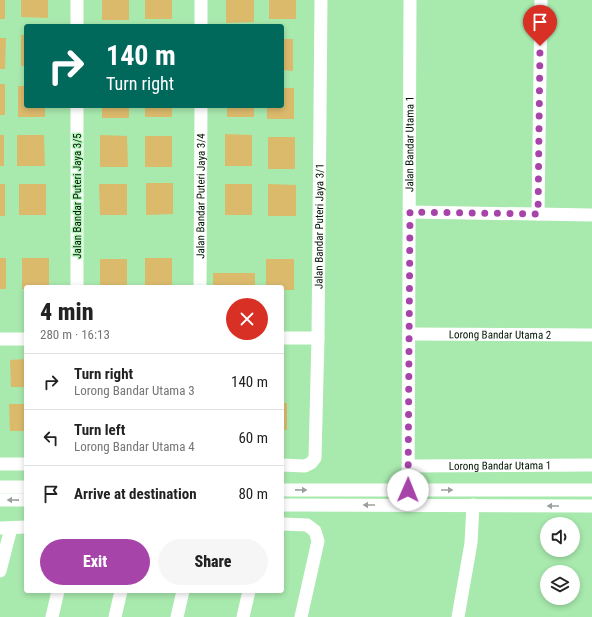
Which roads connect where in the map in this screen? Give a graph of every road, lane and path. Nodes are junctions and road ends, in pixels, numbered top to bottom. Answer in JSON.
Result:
{"nodes":[{"id":1,"x":76,"y":0,"type":"edge"},
{"id":2,"x":201,"y":0,"type":"edge"},
{"id":3,"x":321,"y":0,"type":"edge"},
{"id":4,"x":410,"y":0,"type":"edge"},
{"id":5,"x":541,"y":0,"type":"edge"},
{"id":6,"x":76,"y":24,"type":"edge"},
{"id":7,"x":201,"y":24,"type":"edge"},
{"id":8,"x":76,"y":108,"type":"edge"},
{"id":9,"x":200,"y":108,"type":"edge"},
{"id":10,"x":410,"y":212,"type":"junction"},
{"id":11,"x":538,"y":214,"type":"junction"},
{"id":12,"x":592,"y":215,"type":"edge"},
{"id":13,"x":77,"y":285,"type":"edge"},
{"id":14,"x":200,"y":285,"type":"edge"},
{"id":15,"x":409,"y":334,"type":"junction"},
{"id":16,"x":592,"y":335,"type":"edge"},
{"id":17,"x":284,"y":338,"type":"edge"},
{"id":18,"x":318,"y":338,"type":"junction"},
{"id":19,"x":0,"y":339,"type":"edge"},
{"id":20,"x":24,"y":339,"type":"edge"},
{"id":21,"x":0,"y":464,"type":"edge"},
{"id":22,"x":24,"y":464,"type":"edge"},
{"id":23,"x":592,"y":465,"type":"edge"},
{"id":24,"x":284,"y":466,"type":"edge"},
{"id":25,"x":408,"y":466,"type":"junction"},
{"id":26,"x":0,"y":487,"type":"edge"},
{"id":27,"x":24,"y":488,"type":"edge"},
{"id":28,"x":284,"y":490,"type":"edge"},
{"id":29,"x":408,"y":490,"type":"junction"},
{"id":30,"x":592,"y":490,"type":"edge"},
{"id":31,"x":0,"y":500,"type":"edge"},
{"id":32,"x":24,"y":500,"type":"edge"},
{"id":33,"x":284,"y":505,"type":"edge"},
{"id":34,"x":408,"y":505,"type":"junction"},
{"id":35,"x":473,"y":505,"type":"junction"},
{"id":36,"x":592,"y":506,"type":"edge"},
{"id":37,"x":284,"y":524,"type":"edge"},
{"id":38,"x":24,"y":527,"type":"edge"},
{"id":39,"x":5,"y":528,"type":"edge"},
{"id":40,"x":0,"y":571,"type":"edge"},
{"id":41,"x":58,"y":593,"type":"edge"},
{"id":42,"x":121,"y":593,"type":"edge"},
{"id":43,"x":183,"y":593,"type":"edge"},
{"id":44,"x":249,"y":593,"type":"edge"},
{"id":45,"x":52,"y":617,"type":"edge"},
{"id":46,"x":115,"y":617,"type":"edge"},
{"id":47,"x":177,"y":617,"type":"edge"},
{"id":48,"x":243,"y":617,"type":"edge"},
{"id":49,"x":301,"y":617,"type":"edge"},
{"id":50,"x":458,"y":617,"type":"edge"}],
"edges":[{"from":1,"to":6,"type":"street"},
{"from":2,"to":7,"type":"street"},
{"from":3,"to":18,"type":"street","name":"Jalan Bandar Puteri Jaya 3/1"},
{"from":4,"to":10,"type":"street","name":"Jalan Bandar Utama 1"},
{"from":5,"to":11,"type":"street"},
{"from":8,"to":13,"type":"street","name":"Jalan Bandar Puteri Jaya 3/5"},
{"from":9,"to":14,"type":"street","name":"Jalan Bandar Puteri Jaya 3/4"},
{"from":10,"to":11,"type":"street"},
{"from":10,"to":15,"type":"street","name":"Jalan Bandar Utama 1"},
{"from":11,"to":12,"type":"street"},
{"from":15,"to":16,"type":"street","name":"Lorong Bandar Utama 2"},
{"from":15,"to":25,"type":"street","name":"Jalan Bandar Utama 1"},
{"from":17,"to":18,"type":"street"},
{"from":18,"to":24,"type":"street","name":"Jalan Bandar Puteri Jaya 3/1"},
{"from":19,"to":20,"type":"street"},
{"from":21,"to":22,"type":"street"},
{"from":23,"to":25,"type":"street","name":"Lorong Bandar Utama 1"},
{"from":25,"to":29,"type":"street","name":"Jalan Bandar Utama 1"},
{"from":26,"to":27,"type":"street"},
{"from":28,"to":29,"type":"street","one_way":true},
{"from":29,"to":30,"type":"street","one_way":true},
{"from":29,"to":34,"type":"street","name":"Jalan Bandar Utama 1"},
{"from":32,"to":31,"type":"street","one_way":true},
{"from":34,"to":33,"type":"street","one_way":true},
{"from":34,"to":35,"type":"street"},
{"from":36,"to":35,"type":"street","one_way":true},
{"from":35,"to":50,"type":"street"},
{"from":37,"to":49,"type":"street"},
{"from":38,"to":39,"type":"street"},
{"from":39,"to":40,"type":"street"},
{"from":41,"to":45,"type":"street"},
{"from":42,"to":46,"type":"street"},
{"from":43,"to":47,"type":"street"},
{"from":44,"to":48,"type":"street"}]}
